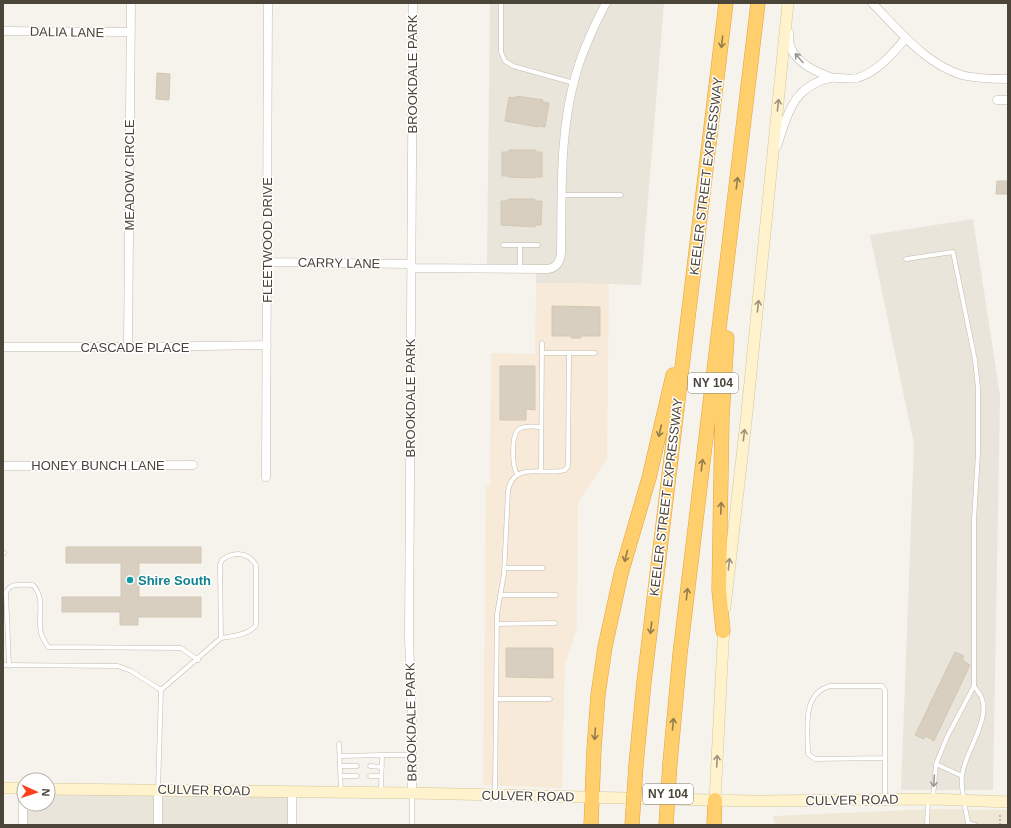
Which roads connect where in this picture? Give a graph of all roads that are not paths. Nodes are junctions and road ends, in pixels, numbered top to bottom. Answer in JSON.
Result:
{"nodes":[{"id":1,"x":131,"y":3,"type":"edge"},
{"id":2,"x":268,"y":3,"type":"edge"},
{"id":3,"x":413,"y":3,"type":"edge"},
{"id":4,"x":501,"y":3,"type":"edge"},
{"id":5,"x":606,"y":3,"type":"edge"},
{"id":6,"x":726,"y":3,"type":"edge"},
{"id":7,"x":758,"y":3,"type":"edge"},
{"id":8,"x":872,"y":3,"type":"edge"},
{"id":9,"x":787,"y":8,"type":"edge"},
{"id":10,"x":3,"y":31,"type":"edge"},
{"id":11,"x":131,"y":32,"type":"junction"},
{"id":12,"x":906,"y":38,"type":"junction"},
{"id":13,"x":832,"y":78,"type":"junction"},
{"id":14,"x":1008,"y":79,"type":"edge"},
{"id":15,"x":574,"y":83,"type":"junction"},
{"id":16,"x":997,"y":100,"type":"dead end"},
{"id":17,"x":1008,"y":100,"type":"edge"},
{"id":18,"x":772,"y":158,"type":"junction"},
{"id":19,"x":562,"y":195,"type":"junction"},
{"id":20,"x":621,"y":195,"type":"dead end"},
{"id":21,"x":735,"y":201,"type":"junction"},
{"id":22,"x":503,"y":245,"type":"dead end"},
{"id":23,"x":520,"y":245,"type":"junction"},
{"id":24,"x":538,"y":246,"type":"dead end"},
{"id":25,"x":906,"y":259,"type":"dead end"},
{"id":26,"x":267,"y":262,"type":"junction"},
{"id":27,"x":411,"y":266,"type":"junction"},
{"id":28,"x":520,"y":269,"type":"junction"},
{"id":29,"x":693,"y":284,"type":"junction"},
{"id":30,"x":542,"y":342,"type":"dead end"},
{"id":31,"x":266,"y":345,"type":"junction"},
{"id":32,"x":3,"y":347,"type":"edge"},
{"id":33,"x":128,"y":347,"type":"junction"},
{"id":34,"x":542,"y":353,"type":"junction"},
{"id":35,"x":569,"y":353,"type":"junction"},
{"id":36,"x":596,"y":353,"type":"dead end"},
{"id":37,"x":541,"y":427,"type":"junction"},
{"id":38,"x":193,"y":465,"type":"dead end"},
{"id":39,"x":3,"y":466,"type":"edge"},
{"id":40,"x":541,"y":472,"type":"junction"},
{"id":41,"x":517,"y":474,"type":"junction"},
{"id":42,"x":266,"y":477,"type":"dead end"},
{"id":43,"x":505,"y":568,"type":"junction"},
{"id":44,"x":542,"y":568,"type":"dead end"},
{"id":45,"x":500,"y":595,"type":"junction"},
{"id":46,"x":556,"y":595,"type":"dead end"},
{"id":47,"x":555,"y":623,"type":"dead end"},
{"id":48,"x":497,"y":624,"type":"junction"},
{"id":49,"x":723,"y":631,"type":"junction"},
{"id":50,"x":221,"y":638,"type":"junction"},
{"id":51,"x":198,"y":660,"type":"junction"},
{"id":52,"x":3,"y":665,"type":"edge"},
{"id":53,"x":9,"y":666,"type":"junction"},
{"id":54,"x":974,"y":686,"type":"junction"},
{"id":55,"x":161,"y":690,"type":"junction"},
{"id":56,"x":496,"y":699,"type":"junction"},
{"id":57,"x":550,"y":699,"type":"dead end"},
{"id":58,"x":340,"y":744,"type":"dead end"},
{"id":59,"x":412,"y":754,"type":"junction"},
{"id":60,"x":340,"y":756,"type":"junction"},
{"id":61,"x":382,"y":756,"type":"junction"},
{"id":62,"x":885,"y":758,"type":"junction"},
{"id":63,"x":936,"y":764,"type":"junction"},
{"id":64,"x":340,"y":766,"type":"junction"},
{"id":65,"x":357,"y":766,"type":"dead end"},
{"id":66,"x":370,"y":766,"type":"dead end"},
{"id":67,"x":382,"y":767,"type":"junction"},
{"id":68,"x":341,"y":776,"type":"junction"},
{"id":69,"x":357,"y":776,"type":"dead end"},
{"id":70,"x":370,"y":776,"type":"dead end"},
{"id":71,"x":381,"y":776,"type":"junction"},
{"id":72,"x":962,"y":776,"type":"junction"},
{"id":73,"x":3,"y":788,"type":"edge"},
{"id":74,"x":16,"y":788,"type":"edge"},
{"id":75,"x":56,"y":789,"type":"edge"},
{"id":76,"x":158,"y":790,"type":"junction"},
{"id":77,"x":292,"y":792,"type":"junction"},
{"id":78,"x":341,"y":792,"type":"junction"},
{"id":79,"x":381,"y":793,"type":"junction"},
{"id":80,"x":412,"y":793,"type":"junction"},
{"id":81,"x":495,"y":796,"type":"junction"},
{"id":82,"x":592,"y":798,"type":"junction"},
{"id":83,"x":885,"y":799,"type":"junction"},
{"id":84,"x":931,"y":799,"type":"junction"},
{"id":85,"x":965,"y":799,"type":"junction"},
{"id":86,"x":715,"y":800,"type":"junction"},
{"id":87,"x":1008,"y":802,"type":"edge"},
{"id":88,"x":23,"y":812,"type":"edge"},
{"id":89,"x":967,"y":824,"type":"edge"},
{"id":90,"x":23,"y":825,"type":"edge"},
{"id":91,"x":158,"y":825,"type":"edge"},
{"id":92,"x":292,"y":825,"type":"edge"},
{"id":93,"x":412,"y":825,"type":"edge"},
{"id":94,"x":591,"y":825,"type":"edge"},
{"id":95,"x":632,"y":825,"type":"edge"},
{"id":96,"x":666,"y":825,"type":"edge"},
{"id":97,"x":714,"y":825,"type":"edge"},
{"id":98,"x":927,"y":825,"type":"edge"},
{"id":99,"x":975,"y":825,"type":"edge"}],
"edges":[{"from":1,"to":11,"type":"street","name":"MEADOW CIRCLE"},
{"from":2,"to":26,"type":"street","name":"FLEETWOOD DRIVE"},
{"from":3,"to":27,"type":"street","name":"BROOKDALE PARK"},
{"from":4,"to":15,"type":"lane"},
{"from":5,"to":15,"type":"street"},
{"from":6,"to":29,"type":"highway","name":"KEELER STREET EXPRESSWAY","number":"NY 104","one_way":true},
{"from":21,"to":7,"type":"highway","number":"NY 104","one_way":true},
{"from":8,"to":12,"type":"street"},
{"from":13,"to":9,"type":"street","one_way":true},
{"from":18,"to":9,"type":"main road","one_way":true},
{"from":10,"to":11,"type":"street","name":"DALIA LANE"},
{"from":11,"to":33,"type":"street","name":"MEADOW CIRCLE"},
{"from":12,"to":13,"type":"street"},
{"from":12,"to":14,"type":"street"},
{"from":13,"to":18,"type":"street"},
{"from":15,"to":19,"type":"street"},
{"from":16,"to":17,"type":"street"},
{"from":49,"to":18,"type":"main road","one_way":true},
{"from":19,"to":20,"type":"lane"},
{"from":19,"to":28,"type":"street","name":"CARRY LANE"},
{"from":49,"to":21,"type":"highway","one_way":true},
{"from":96,"to":21,"type":"highway","number":"NY 104","one_way":true,"bridge":true},
{"from":22,"to":23,"type":"lane"},
{"from":23,"to":24,"type":"lane"},
{"from":23,"to":28,"type":"lane"},
{"from":25,"to":54,"type":"lane"},
{"from":26,"to":27,"type":"street","name":"CARRY LANE"},
{"from":26,"to":31,"type":"street","name":"FLEETWOOD DRIVE"},
{"from":27,"to":28,"type":"street","name":"CARRY LANE"},
{"from":27,"to":59,"type":"street","name":"BROOKDALE PARK"},
{"from":29,"to":82,"type":"highway","one_way":true},
{"from":29,"to":95,"type":"highway","name":"KEELER STREET EXPRESSWAY","number":"NY 104","one_way":true,"bridge":true},
{"from":30,"to":34,"type":"lane"},
{"from":31,"to":33,"type":"street","name":"CASCADE PLACE"},
{"from":31,"to":42,"type":"street","name":"FLEETWOOD DRIVE"},
{"from":32,"to":33,"type":"street","name":"CASCADE PLACE"},
{"from":34,"to":35,"type":"lane"},
{"from":34,"to":37,"type":"lane"},
{"from":35,"to":36,"type":"lane"},
{"from":35,"to":40,"type":"lane"},
{"from":37,"to":40,"type":"lane"},
{"from":37,"to":41,"type":"lane"},
{"from":38,"to":39,"type":"street","name":"HONEY BUNCH LANE"},
{"from":40,"to":41,"type":"lane"},
{"from":41,"to":43,"type":"lane"},
{"from":43,"to":44,"type":"lane"},
{"from":43,"to":45,"type":"lane"},
{"from":45,"to":46,"type":"lane"},
{"from":45,"to":48,"type":"lane"},
{"from":47,"to":48,"type":"lane"},
{"from":48,"to":56,"type":"lane"},
{"from":86,"to":49,"type":"main road","one_way":true},
{"from":50,"to":50,"type":"lane"},
{"from":50,"to":51,"type":"lane"},
{"from":51,"to":53,"type":"lane"},
{"from":51,"to":55,"type":"lane"},
{"from":52,"to":53,"type":"lane"},
{"from":53,"to":55,"type":"lane"},
{"from":54,"to":63,"type":"lane"},
{"from":54,"to":72,"type":"lane"},
{"from":55,"to":76,"type":"lane"},
{"from":56,"to":57,"type":"lane"},
{"from":56,"to":81,"type":"lane"},
{"from":58,"to":60,"type":"lane"},
{"from":59,"to":61,"type":"lane"},
{"from":59,"to":80,"type":"street","name":"BROOKDALE PARK"},
{"from":60,"to":61,"type":"lane"},
{"from":60,"to":64,"type":"lane"},
{"from":61,"to":67,"type":"lane"},
{"from":62,"to":62,"type":"lane"},
{"from":62,"to":83,"type":"lane"},
{"from":63,"to":72,"type":"lane"},
{"from":63,"to":84,"type":"lane","one_way":true},
{"from":64,"to":65,"type":"lane"},
{"from":64,"to":68,"type":"lane"},
{"from":66,"to":67,"type":"lane"},
{"from":67,"to":71,"type":"lane"},
{"from":68,"to":69,"type":"lane"},
{"from":68,"to":78,"type":"lane"},
{"from":70,"to":71,"type":"lane"},
{"from":71,"to":79,"type":"lane"},
{"from":72,"to":85,"type":"lane"},
{"from":73,"to":74,"type":"main road"},
{"from":75,"to":76,"type":"main road","name":"CULVER ROAD"},
{"from":76,"to":77,"type":"main road","name":"CULVER ROAD"},
{"from":76,"to":91,"type":"street"},
{"from":77,"to":78,"type":"main road","name":"CULVER ROAD"},
{"from":77,"to":92,"type":"street"},
{"from":78,"to":79,"type":"main road","name":"CULVER ROAD"},
{"from":79,"to":80,"type":"main road","name":"CULVER ROAD"},
{"from":80,"to":81,"type":"main road","name":"CULVER ROAD"},
{"from":80,"to":93,"type":"lane"},
{"from":81,"to":82,"type":"main road","name":"CULVER ROAD"},
{"from":82,"to":86,"type":"main road","name":"CULVER ROAD"},
{"from":82,"to":94,"type":"highway"},
{"from":83,"to":84,"type":"main road","name":"CULVER ROAD"},
{"from":83,"to":86,"type":"main road","name":"CULVER ROAD"},
{"from":84,"to":85,"type":"main road","name":"CULVER ROAD"},
{"from":84,"to":98,"type":"lane"},
{"from":85,"to":87,"type":"main road","name":"CULVER ROAD"},
{"from":85,"to":89,"type":"lane"},
{"from":86,"to":97,"type":"highway"},
{"from":88,"to":90,"type":"street"},
{"from":89,"to":99,"type":"lane"}]}
